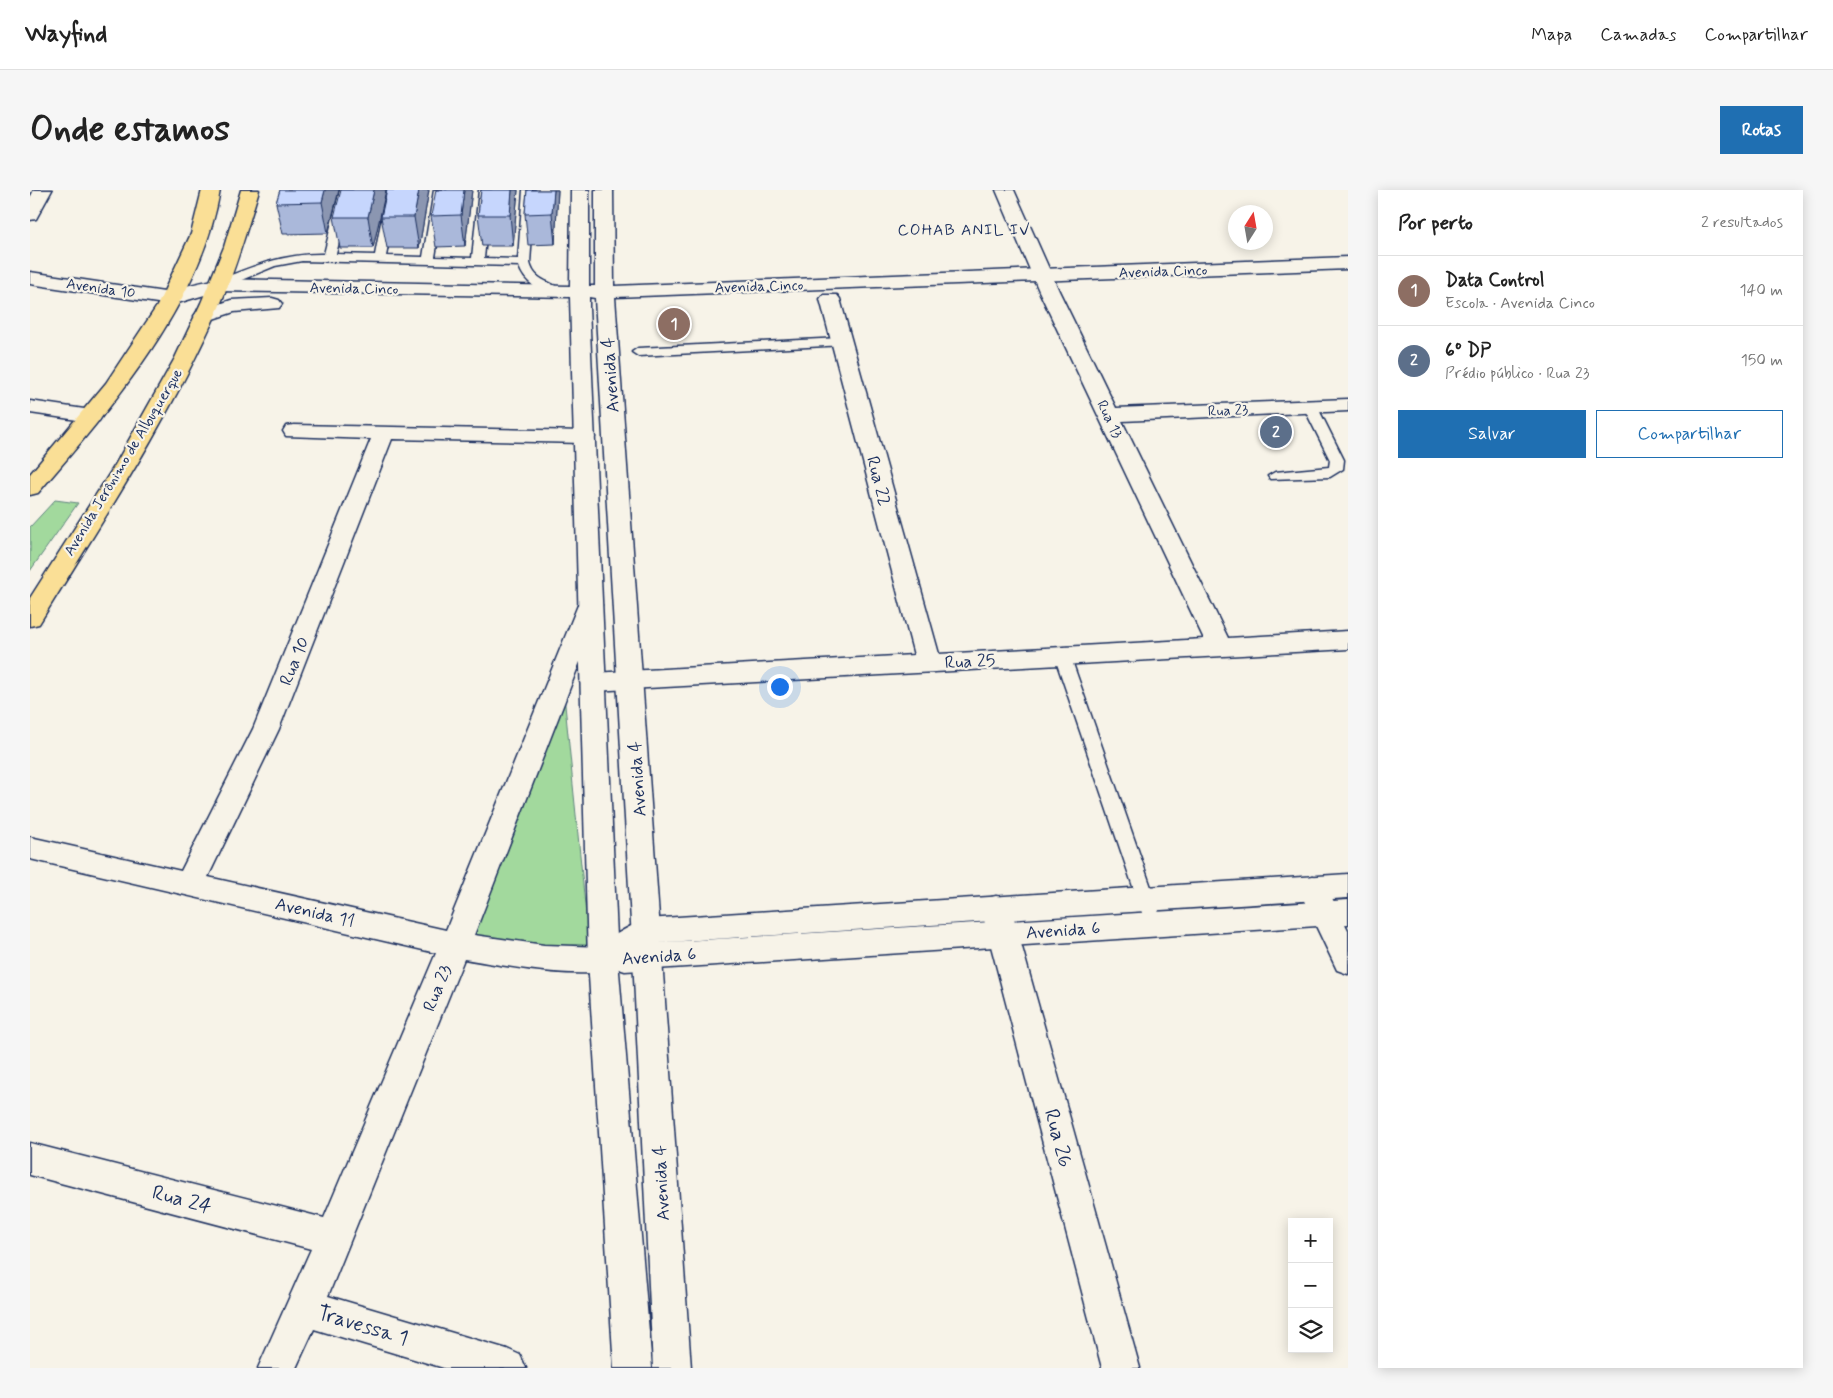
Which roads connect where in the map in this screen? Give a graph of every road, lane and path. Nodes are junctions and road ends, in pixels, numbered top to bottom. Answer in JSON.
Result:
{"nodes":[{"id":1,"x":43,"y":190,"type":"edge"},
{"id":2,"x":211,"y":190,"type":"edge"},
{"id":3,"x":250,"y":190,"type":"edge"},
{"id":4,"x":346,"y":190,"type":"edge"},
{"id":5,"x":393,"y":190,"type":"edge"},
{"id":6,"x":440,"y":190,"type":"edge"},
{"id":7,"x":485,"y":190,"type":"edge"},
{"id":8,"x":529,"y":190,"type":"edge"},
{"id":9,"x":580,"y":190,"type":"edge"},
{"id":10,"x":604,"y":190,"type":"edge"},
{"id":11,"x":1005,"y":190,"type":"edge"},
{"id":12,"x":30,"y":215,"type":"edge"},
{"id":13,"x":329,"y":258,"type":"junction"},
{"id":14,"x":380,"y":259,"type":"junction"},
{"id":15,"x":428,"y":261,"type":"junction"},
{"id":16,"x":478,"y":262,"type":"junction"},
{"id":17,"x":524,"y":263,"type":"junction"},
{"id":18,"x":1324,"y":264,"type":"junction"},
{"id":19,"x":1348,"y":264,"type":"edge"},
{"id":20,"x":30,"y":278,"type":"edge"},
{"id":21,"x":1342,"y":280,"type":"edge"},
{"id":22,"x":1045,"y":283,"type":"junction"},
{"id":23,"x":218,"y":286,"type":"junction"},
{"id":24,"x":557,"y":292,"type":"junction"},
{"id":25,"x":172,"y":299,"type":"junction"},
{"id":26,"x":830,"y":299,"type":"junction"},
{"id":27,"x":579,"y":300,"type":"junction"},
{"id":28,"x":605,"y":300,"type":"junction"},
{"id":29,"x":204,"y":316,"type":"junction"},
{"id":30,"x":841,"y":342,"type":"junction"},
{"id":31,"x":638,"y":352,"type":"dead end"},
{"id":32,"x":1348,"y":404,"type":"edge"},
{"id":33,"x":1310,"y":406,"type":"junction"},
{"id":34,"x":30,"y":407,"type":"edge"},
{"id":35,"x":1108,"y":415,"type":"junction"},
{"id":36,"x":91,"y":416,"type":"junction"},
{"id":37,"x":294,"y":431,"type":"dead end"},
{"id":38,"x":384,"y":433,"type":"junction"},
{"id":39,"x":584,"y":437,"type":"junction"},
{"id":40,"x":1275,"y":476,"type":"dead end"},
{"id":41,"x":30,"y":488,"type":"edge"},
{"id":42,"x":590,"y":605,"type":"junction"},
{"id":43,"x":30,"y":618,"type":"edge"},
{"id":44,"x":1348,"y":640,"type":"edge"},
{"id":45,"x":1220,"y":647,"type":"junction"},
{"id":46,"x":1062,"y":655,"type":"junction"},
{"id":47,"x":929,"y":663,"type":"junction"},
{"id":48,"x":630,"y":679,"type":"junction"},
{"id":49,"x":593,"y":682,"type":"junction"},
{"id":50,"x":30,"y":848,"type":"edge"},
{"id":51,"x":190,"y":883,"type":"junction"},
{"id":52,"x":1348,"y":886,"type":"edge"},
{"id":53,"x":1329,"y":904,"type":"edge"},
{"id":54,"x":1150,"y":912,"type":"junction"},
{"id":55,"x":1001,"y":921,"type":"junction"},
{"id":56,"x":648,"y":944,"type":"junction"},
{"id":57,"x":455,"y":945,"type":"junction"},
{"id":58,"x":603,"y":960,"type":"junction"},
{"id":59,"x":1348,"y":961,"type":"edge"},
{"id":60,"x":30,"y":1160,"type":"edge"},
{"id":61,"x":334,"y":1238,"type":"junction"},
{"id":62,"x":305,"y":1308,"type":"junction"},
{"id":63,"x":277,"y":1368,"type":"edge"},
{"id":64,"x":507,"y":1368,"type":"edge"},
{"id":65,"x":633,"y":1368,"type":"edge"},
{"id":66,"x":672,"y":1368,"type":"edge"},
{"id":67,"x":1120,"y":1368,"type":"edge"}],
"edges":[{"from":1,"to":12,"type":"street"},
{"from":2,"to":25,"type":"main road"},
{"from":3,"to":23,"type":"main road","name":"Avenida Jerônimo de Albuquerque"},
{"from":4,"to":13,"type":"lane"},
{"from":5,"to":14,"type":"lane"},
{"from":6,"to":15,"type":"lane"},
{"from":7,"to":16,"type":"lane"},
{"from":8,"to":17,"type":"lane"},
{"from":9,"to":27,"type":"street","name":"Avenida 4"},
{"from":10,"to":28,"type":"street","name":"Avenida 4"},
{"from":11,"to":22,"type":"street","name":"Rua 13"},
{"from":13,"to":14,"type":"lane"},
{"from":13,"to":23,"type":"lane"},
{"from":14,"to":15,"type":"lane"},
{"from":15,"to":16,"type":"lane"},
{"from":16,"to":17,"type":"lane"},
{"from":17,"to":24,"type":"lane"},
{"from":18,"to":19,"type":"street","name":"Avenida Cinco"},
{"from":18,"to":21,"type":"street"},
{"from":18,"to":22,"type":"street","name":"Avenida Cinco"},
{"from":20,"to":25,"type":"street","name":"Avenida 10"},
{"from":21,"to":22,"type":"street","name":"Avenida Cinco"},
{"from":22,"to":26,"type":"street","name":"Avenida Cinco"},
{"from":22,"to":28,"type":"street","name":"Avenida Cinco"},
{"from":22,"to":35,"type":"street","name":"Rua 13"},
{"from":23,"to":24,"type":"street","name":"Avenida Cinco"},
{"from":23,"to":25,"type":"street","name":"Avenida Cinco"},
{"from":23,"to":29,"type":"main road","name":"Avenida Jerônimo de Albuquerque"},
{"from":24,"to":27,"type":"street","name":"Avenida Cinco"},
{"from":25,"to":36,"type":"main road"},
{"from":26,"to":28,"type":"street","name":"Avenida Cinco"},
{"from":26,"to":30,"type":"street","name":"Rua 22"},
{"from":27,"to":28,"type":"street","name":"Avenida Cinco"},
{"from":27,"to":29,"type":"street","name":"Avenida Cinco"},
{"from":27,"to":39,"type":"street","name":"Avenida 4"},
{"from":28,"to":48,"type":"street","name":"Avenida 4"},
{"from":29,"to":43,"type":"main road","name":"Avenida Jerônimo de Albuquerque"},
{"from":30,"to":31,"type":"lane"},
{"from":30,"to":47,"type":"street","name":"Rua 22"},
{"from":32,"to":33,"type":"street","name":"Rua 23"},
{"from":33,"to":35,"type":"street","name":"Rua 23"},
{"from":33,"to":40,"type":"lane"},
{"from":34,"to":36,"type":"street"},
{"from":35,"to":45,"type":"street","name":"Rua 13"},
{"from":36,"to":41,"type":"main road"},
{"from":37,"to":38,"type":"street"},
{"from":38,"to":39,"type":"street"},
{"from":38,"to":51,"type":"street","name":"Rua 10"},
{"from":39,"to":42,"type":"street","name":"Avenida 4"},
{"from":42,"to":49,"type":"street","name":"Avenida 4"},
{"from":42,"to":57,"type":"street","name":"Rua 23"},
{"from":44,"to":45,"type":"street","name":"Rua 25"},
{"from":45,"to":46,"type":"street","name":"Rua 25"},
{"from":46,"to":47,"type":"street","name":"Rua 25"},
{"from":46,"to":54,"type":"lane"},
{"from":47,"to":48,"type":"street","name":"Rua 25"},
{"from":48,"to":49,"type":"street","name":"Rua 25"},
{"from":48,"to":56,"type":"street","name":"Avenida 4"},
{"from":49,"to":58,"type":"street","name":"Avenida 4"},
{"from":50,"to":51,"type":"street","name":"Avenida 11"},
{"from":51,"to":57,"type":"street","name":"Avenida 11"},
{"from":52,"to":53,"type":"street","name":"Avenida 6"},
{"from":53,"to":54,"type":"street","name":"Avenida 6"},
{"from":53,"to":59,"type":"street"},
{"from":54,"to":55,"type":"street","name":"Avenida 6"},
{"from":55,"to":56,"type":"street","name":"Avenida 6"},
{"from":55,"to":67,"type":"street","name":"Rua 26"},
{"from":56,"to":58,"type":"street","name":"Avenida 6"},
{"from":56,"to":66,"type":"street","name":"Avenida 4"},
{"from":57,"to":58,"type":"street","name":"Avenida 11"},
{"from":57,"to":61,"type":"street","name":"Rua 23"},
{"from":58,"to":65,"type":"street","name":"Avenida 4"},
{"from":60,"to":61,"type":"street","name":"Rua 24"},
{"from":61,"to":62,"type":"street","name":"Rua 23"},
{"from":62,"to":63,"type":"street","name":"Rua 23"},
{"from":62,"to":64,"type":"street","name":"Travessa 1"}]}
